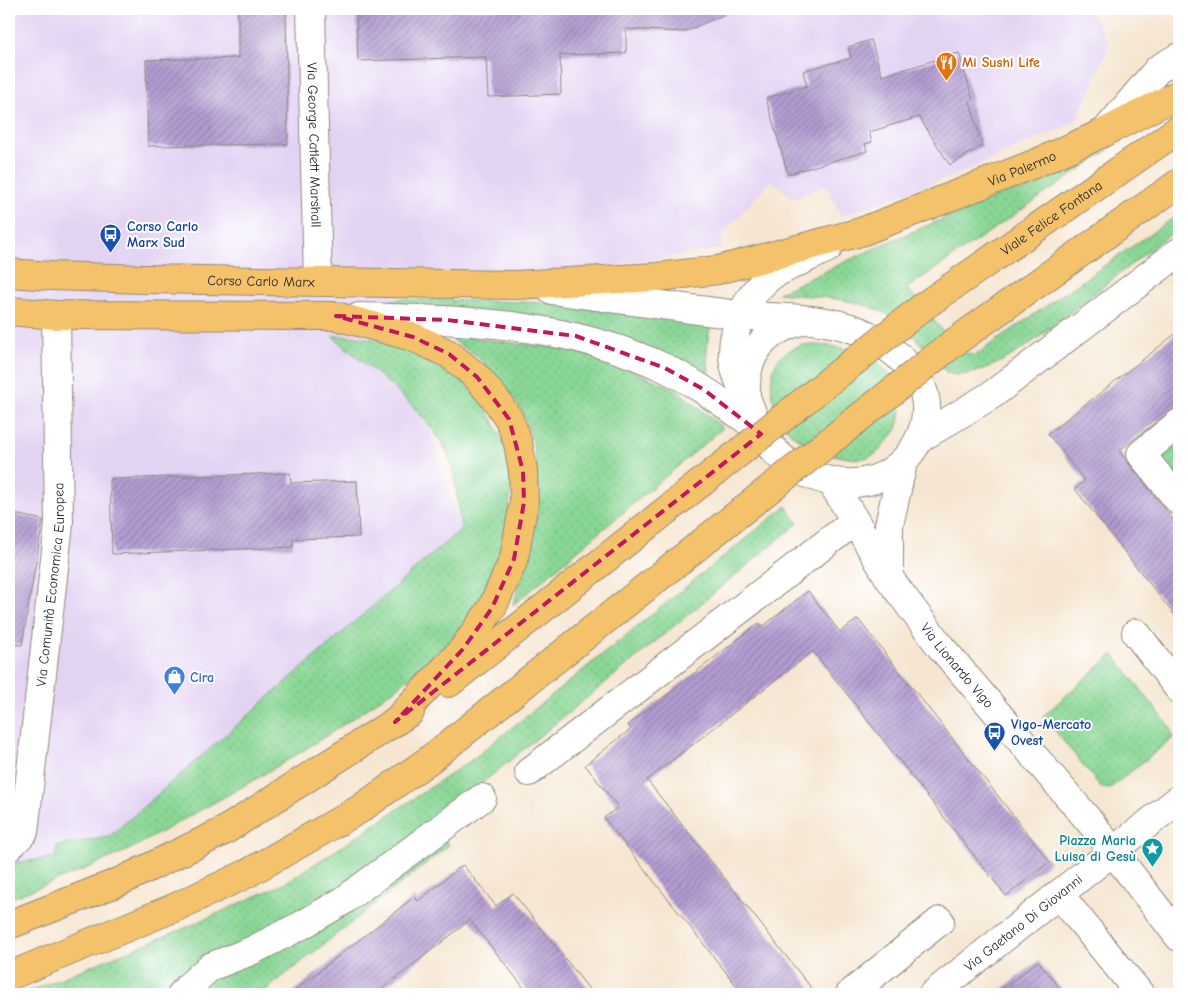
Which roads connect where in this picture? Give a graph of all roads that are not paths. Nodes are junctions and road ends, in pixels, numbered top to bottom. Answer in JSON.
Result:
{"nodes":[{"id":1,"x":310,"y":9,"type":"edge"},
{"id":2,"x":1179,"y":57,"type":"edge"},
{"id":3,"x":1179,"y":94,"type":"edge"},
{"id":4,"x":1179,"y":129,"type":"edge"},
{"id":5,"x":1105,"y":132,"type":"junction"},
{"id":6,"x":1179,"y":183,"type":"edge"},
{"id":7,"x":861,"y":232,"type":"junction"},
{"id":8,"x":1179,"y":252,"type":"edge"},
{"id":9,"x":9,"y":273,"type":"edge"},
{"id":10,"x":318,"y":282,"type":"junction"},
{"id":11,"x":514,"y":284,"type":"junction"},
{"id":12,"x":9,"y":311,"type":"edge"},
{"id":13,"x":56,"y":315,"type":"junction"},
{"id":14,"x":741,"y":315,"type":"junction"},
{"id":15,"x":336,"y":316,"type":"junction"},
{"id":16,"x":817,"y":321,"type":"junction"},
{"id":17,"x":993,"y":394,"type":"junction"},
{"id":18,"x":924,"y":396,"type":"junction"},
{"id":19,"x":747,"y":397,"type":"junction"},
{"id":20,"x":1179,"y":423,"type":"edge"},
{"id":21,"x":758,"y":428,"type":"junction"},
{"id":22,"x":919,"y":439,"type":"junction"},
{"id":23,"x":903,"y":463,"type":"junction"},
{"id":24,"x":831,"y":481,"type":"junction"},
{"id":25,"x":1179,"y":502,"type":"edge"},
{"id":26,"x":855,"y":521,"type":"junction"},
{"id":27,"x":889,"y":578,"type":"junction"},
{"id":28,"x":1136,"y":633,"type":"dead end"},
{"id":29,"x":1179,"y":689,"type":"edge"},
{"id":30,"x":395,"y":722,"type":"junction"},
{"id":31,"x":529,"y":772,"type":"dead end"},
{"id":32,"x":482,"y":798,"type":"dead end"},
{"id":33,"x":1179,"y":799,"type":"edge"},
{"id":34,"x":9,"y":847,"type":"edge"},
{"id":35,"x":1113,"y":851,"type":"junction"},
{"id":36,"x":1059,"y":894,"type":"junction"},
{"id":37,"x":940,"y":921,"type":"dead end"},
{"id":38,"x":9,"y":925,"type":"edge"},
{"id":39,"x":1179,"y":937,"type":"edge"},
{"id":40,"x":9,"y":976,"type":"edge"},
{"id":41,"x":182,"y":994,"type":"edge"},
{"id":42,"x":850,"y":994,"type":"edge"},
{"id":43,"x":933,"y":994,"type":"edge"},
{"id":44,"x":1140,"y":994,"type":"edge"}],
"edges":[{"from":1,"to":10,"type":"street","name":"Via George Catlett Marshall"},
{"from":2,"to":5,"type":"street"},
{"from":3,"to":5,"type":"main road","name":"Via Palermo"},
{"from":4,"to":30,"type":"main road","name":"Viale Felice Fontana","bridge":true},
{"from":5,"to":7,"type":"main road","name":"Via Palermo"},
{"from":6,"to":40,"type":"main road","bridge":true},
{"from":7,"to":11,"type":"main road","name":"Via Palermo"},
{"from":7,"to":14,"type":"street"},
{"from":8,"to":17,"type":"street"},
{"from":9,"to":10,"type":"main road","name":"Corso Carlo Marx"},
{"from":10,"to":11,"type":"main road","name":"Corso Carlo Marx"},
{"from":11,"to":14,"type":"street"},
{"from":12,"to":13,"type":"main road"},
{"from":13,"to":15,"type":"main road"},
{"from":13,"to":34,"type":"street","name":"Via Comunità Economica Europea"},
{"from":14,"to":16,"type":"street"},
{"from":14,"to":19,"type":"street"},
{"from":15,"to":21,"type":"street"},
{"from":15,"to":30,"type":"main road"},
{"from":16,"to":18,"type":"street"},
{"from":16,"to":19,"type":"street"},
{"from":17,"to":18,"type":"street"},
{"from":17,"to":22,"type":"street"},
{"from":18,"to":22,"type":"street"},
{"from":19,"to":21,"type":"street"},
{"from":20,"to":25,"type":"street"},
{"from":21,"to":24,"type":"street"},
{"from":22,"to":23,"type":"street"},
{"from":23,"to":24,"type":"street"},
{"from":23,"to":27,"type":"street"},
{"from":24,"to":26,"type":"street","name":"Via Lionardo Vigo"},
{"from":26,"to":27,"type":"street","name":"Via Lionardo Vigo"},
{"from":26,"to":31,"type":"street"},
{"from":27,"to":35,"type":"street","name":"Via Lionardo Vigo"},
{"from":28,"to":29,"type":"street"},
{"from":30,"to":38,"type":"main road"},
{"from":32,"to":41,"type":"street"},
{"from":33,"to":35,"type":"street","name":"Via Gaetano Di Giovanni"},
{"from":35,"to":36,"type":"street","name":"Via Gaetano Di Giovanni"},
{"from":35,"to":39,"type":"street","name":"Via Lionardo Vigo"},
{"from":36,"to":43,"type":"street","name":"Via Gaetano Di Giovanni"},
{"from":36,"to":44,"type":"street"},
{"from":37,"to":42,"type":"street"}]}
